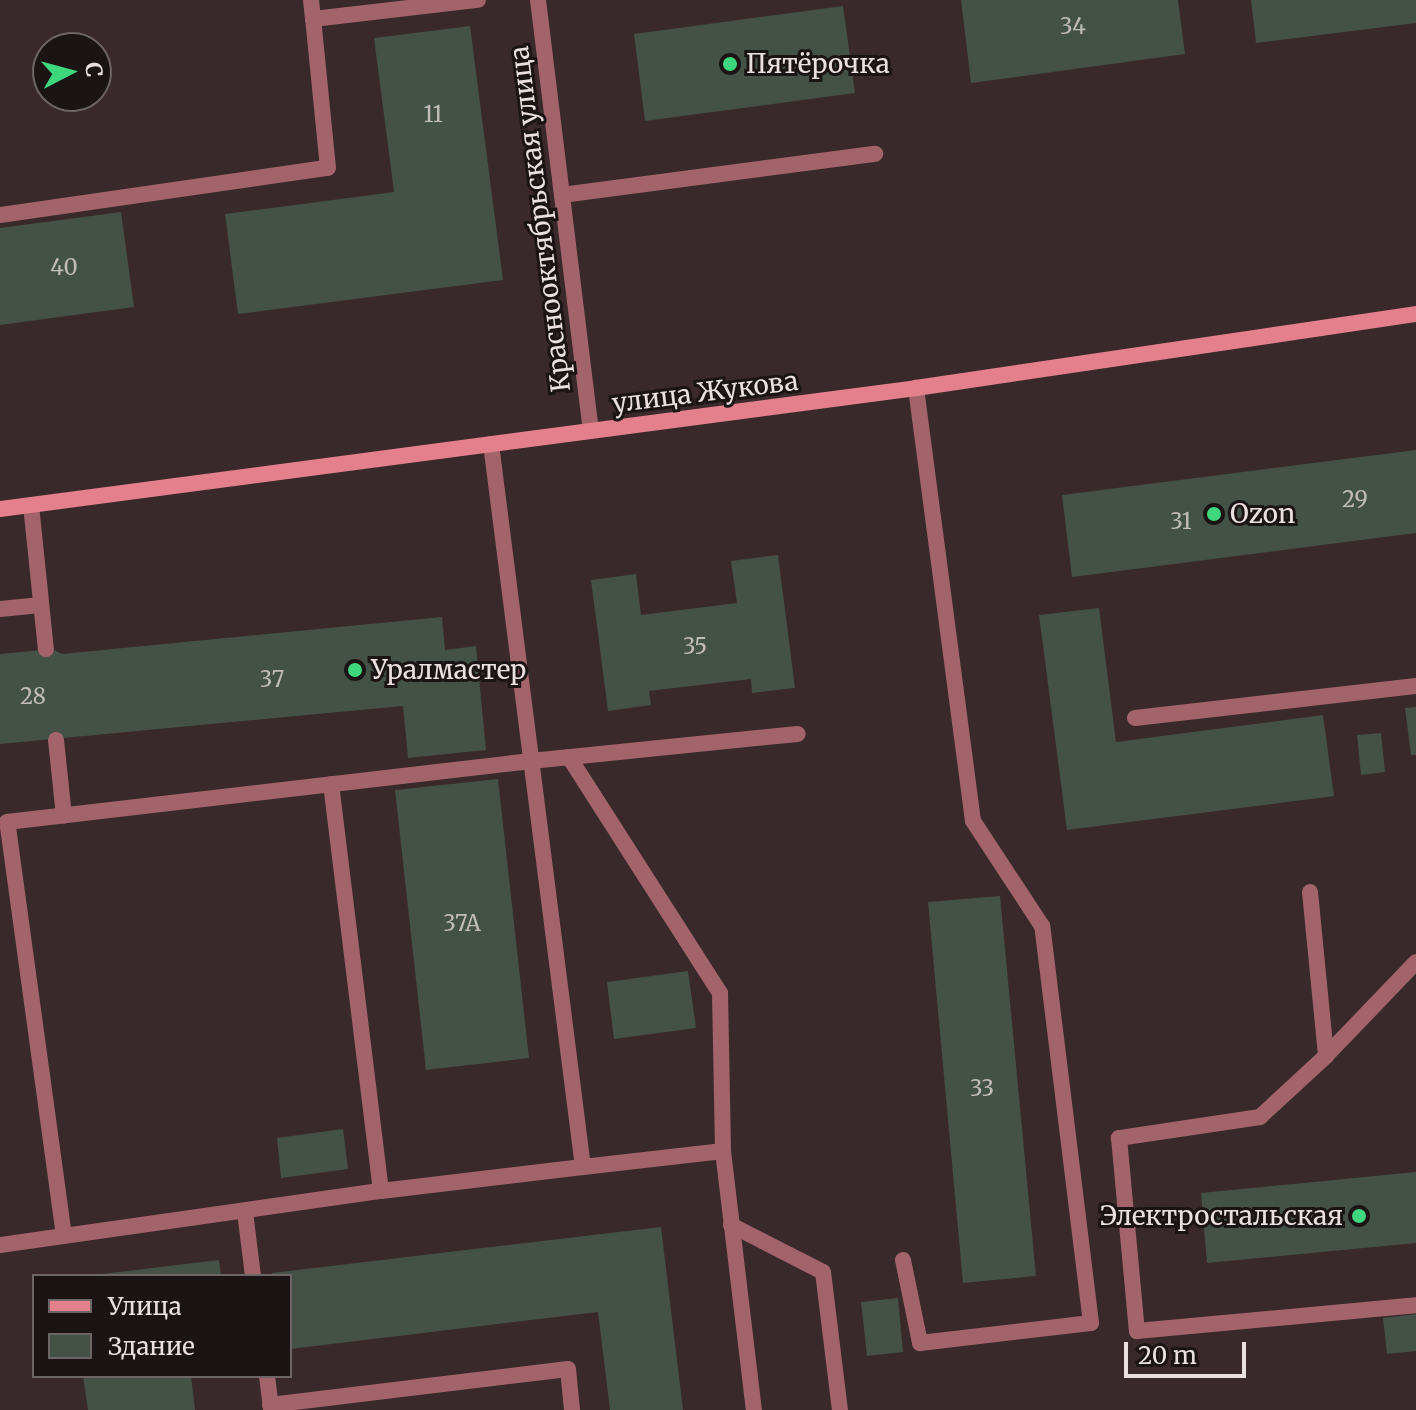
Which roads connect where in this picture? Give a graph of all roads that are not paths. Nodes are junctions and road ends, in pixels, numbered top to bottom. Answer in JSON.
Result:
{"nodes":[{"id":1,"x":311,"y":0,"type":"edge"},
{"id":2,"x":478,"y":0,"type":"edge"},
{"id":3,"x":538,"y":0,"type":"edge"},
{"id":4,"x":313,"y":19,"type":"junction"},
{"id":5,"x":875,"y":154,"type":"dead end"},
{"id":6,"x":562,"y":195,"type":"junction"},
{"id":7,"x":0,"y":215,"type":"edge"},
{"id":8,"x":1416,"y":314,"type":"edge"},
{"id":9,"x":916,"y":388,"type":"junction"},
{"id":10,"x":591,"y":431,"type":"junction"},
{"id":11,"x":491,"y":444,"type":"junction"},
{"id":12,"x":31,"y":505,"type":"junction"},
{"id":13,"x":0,"y":509,"type":"edge"},
{"id":14,"x":41,"y":605,"type":"junction"},
{"id":15,"x":0,"y":609,"type":"edge"},
{"id":16,"x":46,"y":649,"type":"dead end"},
{"id":17,"x":1416,"y":686,"type":"edge"},
{"id":18,"x":1135,"y":718,"type":"dead end"},
{"id":19,"x":798,"y":734,"type":"dead end"},
{"id":20,"x":56,"y":740,"type":"dead end"},
{"id":21,"x":569,"y":757,"type":"junction"},
{"id":22,"x":531,"y":761,"type":"junction"},
{"id":23,"x":331,"y":784,"type":"junction"},
{"id":24,"x":64,"y":816,"type":"junction"},
{"id":25,"x":1310,"y":892,"type":"dead end"},
{"id":26,"x":1416,"y":962,"type":"edge"},
{"id":27,"x":1326,"y":1056,"type":"junction"},
{"id":28,"x":723,"y":1151,"type":"junction"},
{"id":29,"x":583,"y":1167,"type":"junction"},
{"id":30,"x":381,"y":1191,"type":"junction"},
{"id":31,"x":245,"y":1212,"type":"junction"},
{"id":32,"x":731,"y":1225,"type":"junction"},
{"id":33,"x":64,"y":1236,"type":"junction"},
{"id":34,"x":0,"y":1245,"type":"edge"},
{"id":35,"x":903,"y":1260,"type":"dead end"},
{"id":36,"x":253,"y":1274,"type":"edge"},
{"id":37,"x":1416,"y":1305,"type":"edge"},
{"id":38,"x":267,"y":1378,"type":"edge"},
{"id":39,"x":271,"y":1408,"type":"edge"},
{"id":40,"x":572,"y":1410,"type":"edge"},
{"id":41,"x":754,"y":1410,"type":"edge"},
{"id":42,"x":840,"y":1410,"type":"edge"}],
"edges":[{"from":1,"to":4,"type":"street"},
{"from":2,"to":4,"type":"street"},
{"from":3,"to":6,"type":"street","name":"Краснооктябрьская улица"},
{"from":4,"to":7,"type":"street"},
{"from":5,"to":6,"type":"street"},
{"from":6,"to":10,"type":"street","name":"Краснооктябрьская улица"},
{"from":8,"to":9,"type":"main road","name":"улица Жукова"},
{"from":9,"to":10,"type":"main road","name":"улица Жукова"},
{"from":9,"to":35,"type":"street"},
{"from":10,"to":11,"type":"main road","name":"улица Жукова"},
{"from":11,"to":12,"type":"main road","name":"улица Жукова"},
{"from":11,"to":22,"type":"street"},
{"from":12,"to":13,"type":"main road","name":"улица Жукова"},
{"from":12,"to":14,"type":"street"},
{"from":14,"to":15,"type":"street"},
{"from":14,"to":16,"type":"street"},
{"from":17,"to":18,"type":"street"},
{"from":19,"to":21,"type":"street"},
{"from":20,"to":24,"type":"street"},
{"from":21,"to":22,"type":"street"},
{"from":21,"to":28,"type":"street"},
{"from":22,"to":23,"type":"street"},
{"from":22,"to":29,"type":"street"},
{"from":23,"to":24,"type":"street"},
{"from":23,"to":30,"type":"street"},
{"from":24,"to":33,"type":"street"},
{"from":25,"to":27,"type":"street"},
{"from":26,"to":27,"type":"street"},
{"from":27,"to":37,"type":"street"},
{"from":28,"to":29,"type":"street"},
{"from":28,"to":32,"type":"street"},
{"from":29,"to":30,"type":"street"},
{"from":30,"to":31,"type":"street"},
{"from":31,"to":33,"type":"street"},
{"from":31,"to":36,"type":"street"},
{"from":32,"to":41,"type":"street"},
{"from":32,"to":42,"type":"street"},
{"from":33,"to":34,"type":"street"},
{"from":38,"to":39,"type":"street"},
{"from":39,"to":40,"type":"street"}]}
